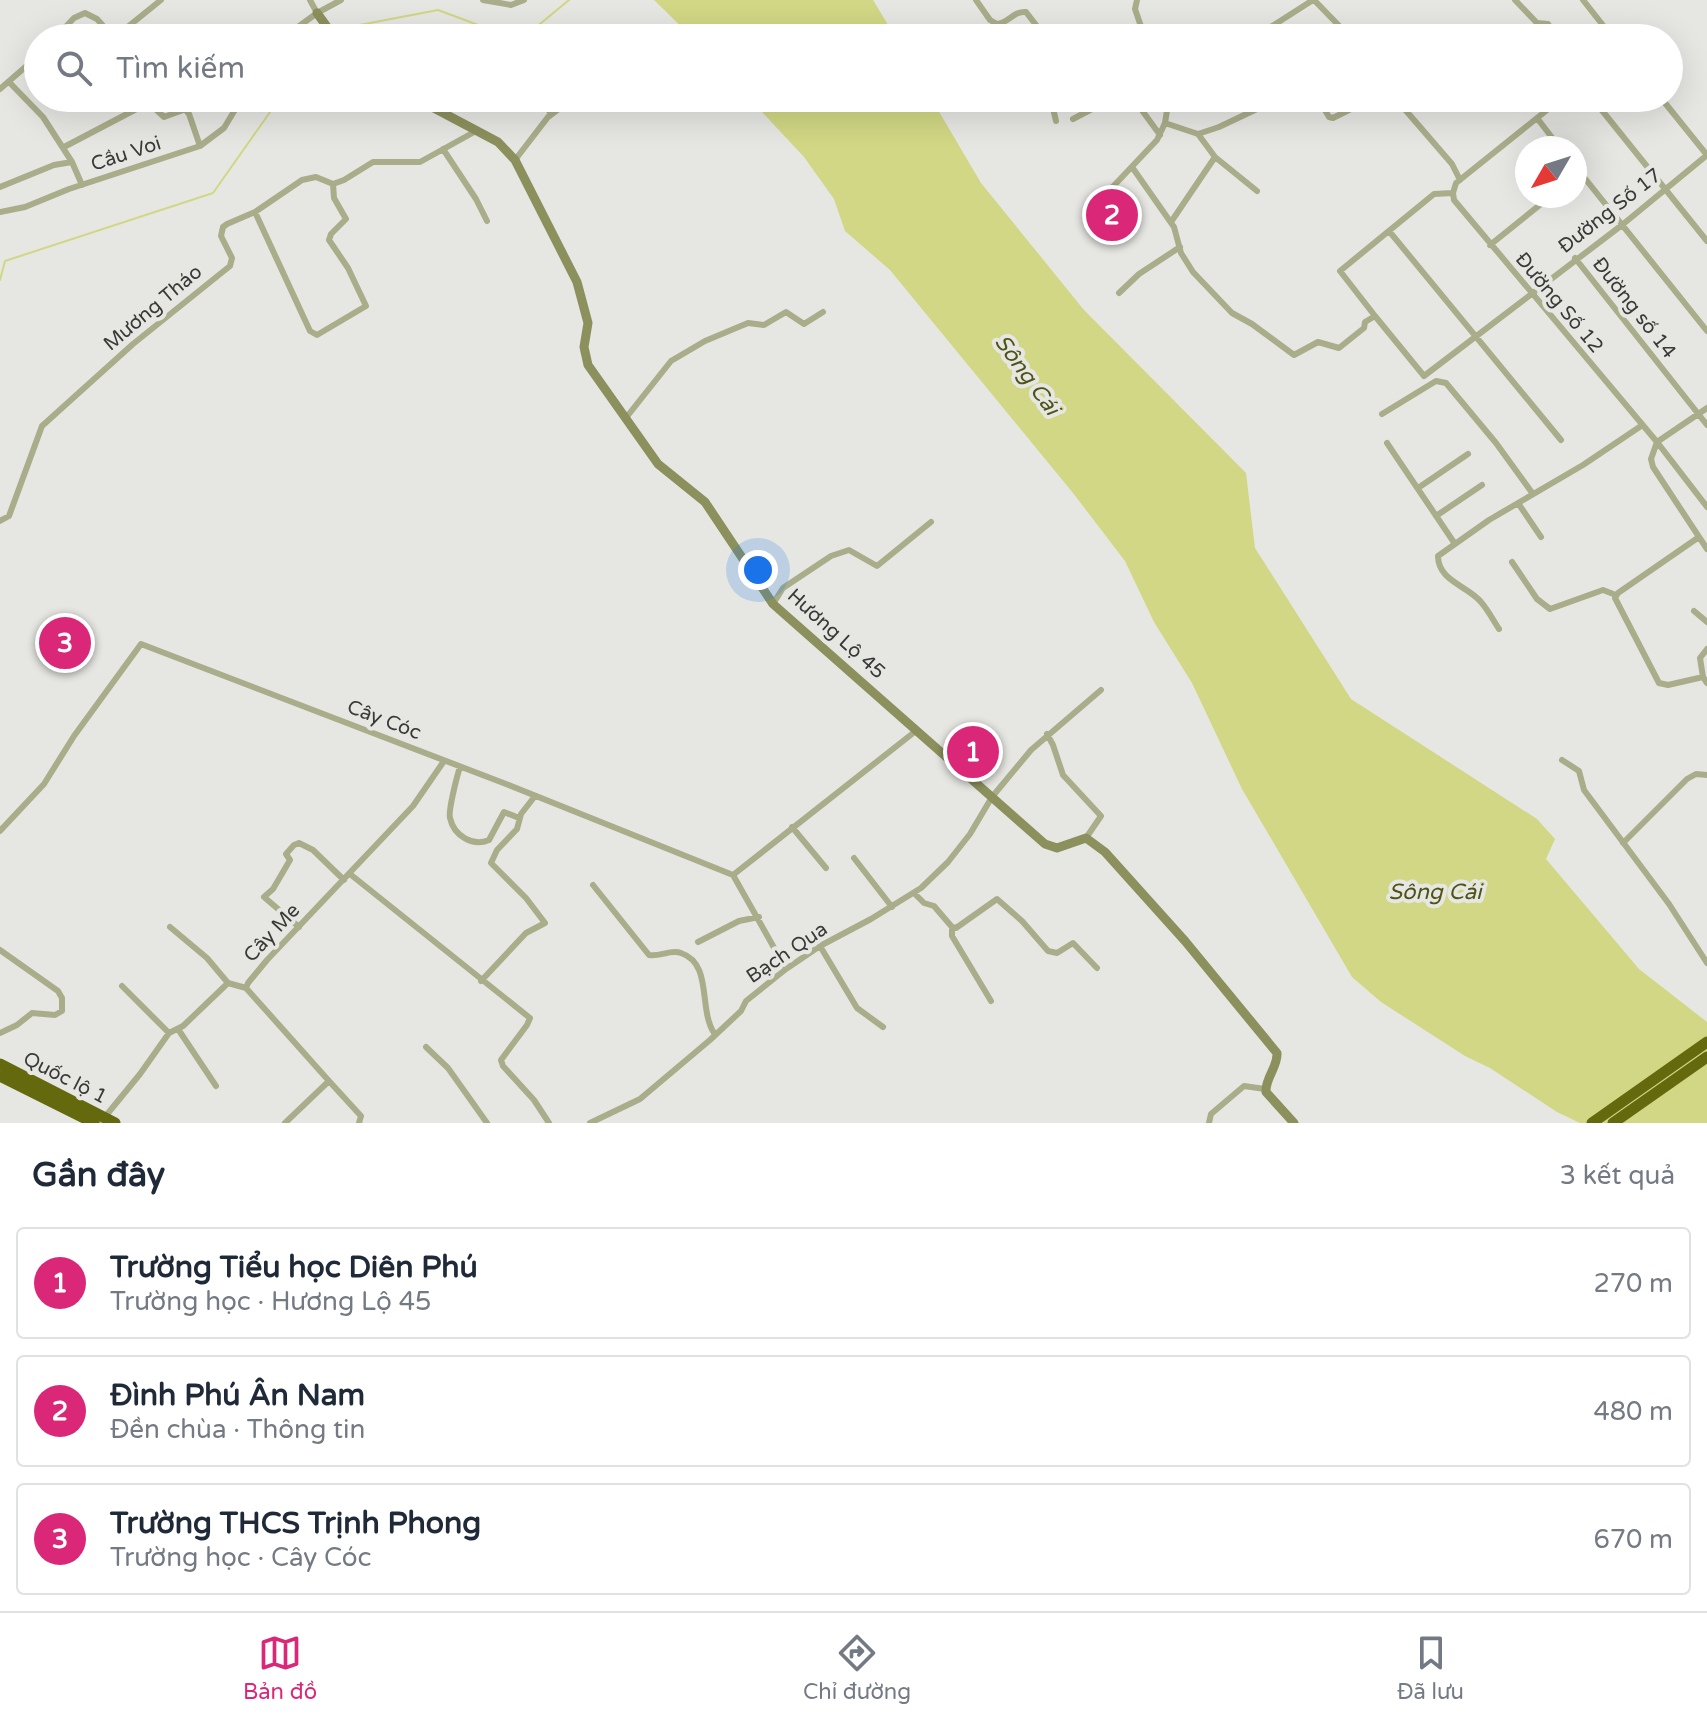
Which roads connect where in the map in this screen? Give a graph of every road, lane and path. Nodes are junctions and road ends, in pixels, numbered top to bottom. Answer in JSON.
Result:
{"nodes":[{"id":1,"x":161,"y":0,"type":"edge"},
{"id":2,"x":310,"y":0,"type":"edge"},
{"id":3,"x":341,"y":0,"type":"edge"},
{"id":4,"x":483,"y":0,"type":"edge"},
{"id":5,"x":524,"y":0,"type":"edge"},
{"id":6,"x":976,"y":0,"type":"edge"},
{"id":7,"x":1137,"y":0,"type":"edge"},
{"id":8,"x":1314,"y":0,"type":"edge"},
{"id":9,"x":1515,"y":0,"type":"edge"},
{"id":10,"x":1583,"y":0,"type":"edge"},
{"id":11,"x":317,"y":13,"type":"junction"},
{"id":12,"x":68,"y":24,"type":"edge"},
{"id":13,"x":102,"y":24,"type":"edge"},
{"id":14,"x":131,"y":24,"type":"edge"},
{"id":15,"x":302,"y":24,"type":"edge"},
{"id":16,"x":325,"y":24,"type":"edge"},
{"id":17,"x":997,"y":24,"type":"edge"},
{"id":18,"x":997,"y":24,"type":"edge"},
{"id":19,"x":1035,"y":24,"type":"edge"},
{"id":20,"x":1140,"y":24,"type":"edge"},
{"id":21,"x":1276,"y":24,"type":"edge"},
{"id":22,"x":1337,"y":24,"type":"edge"},
{"id":23,"x":1548,"y":24,"type":"edge"},
{"id":24,"x":1602,"y":24,"type":"edge"},
{"id":25,"x":24,"y":70,"type":"edge"},
{"id":26,"x":10,"y":83,"type":"junction"},
{"id":27,"x":0,"y":89,"type":"edge"},
{"id":28,"x":24,"y":97,"type":"edge"},
{"id":29,"x":38,"y":112,"type":"edge"},
{"id":30,"x":131,"y":112,"type":"edge"},
{"id":31,"x":159,"y":112,"type":"edge"},
{"id":32,"x":178,"y":112,"type":"edge"},
{"id":33,"x":187,"y":112,"type":"edge"},
{"id":34,"x":234,"y":112,"type":"edge"},
{"id":35,"x":441,"y":112,"type":"edge"},
{"id":36,"x":554,"y":112,"type":"edge"},
{"id":37,"x":1054,"y":112,"type":"edge"},
{"id":38,"x":1086,"y":112,"type":"edge"},
{"id":39,"x":1143,"y":112,"type":"edge"},
{"id":40,"x":1167,"y":112,"type":"edge"},
{"id":41,"x":1251,"y":112,"type":"edge"},
{"id":42,"x":1326,"y":112,"type":"edge"},
{"id":43,"x":1345,"y":112,"type":"edge"},
{"id":44,"x":1407,"y":112,"type":"edge"},
{"id":45,"x":1544,"y":112,"type":"edge"},
{"id":46,"x":1603,"y":112,"type":"edge"},
{"id":47,"x":1672,"y":112,"type":"edge"},
{"id":48,"x":551,"y":114,"type":"joint"},
{"id":49,"x":1537,"y":118,"type":"junction"},
{"id":50,"x":1073,"y":119,"type":"dead end"},
{"id":51,"x":1056,"y":121,"type":"dead end"},
{"id":52,"x":1165,"y":123,"type":"junction"},
{"id":53,"x":476,"y":131,"type":"junction"},
{"id":54,"x":1198,"y":134,"type":"junction"},
{"id":55,"x":1160,"y":135,"type":"junction"},
{"id":56,"x":1551,"y":136,"type":"edge"},
{"id":57,"x":200,"y":146,"type":"junction"},
{"id":58,"x":64,"y":147,"type":"junction"},
{"id":59,"x":443,"y":149,"type":"junction"},
{"id":60,"x":1707,"y":155,"type":"edge"},
{"id":61,"x":1215,"y":157,"type":"junction"},
{"id":62,"x":515,"y":160,"type":"junction"},
{"id":63,"x":72,"y":162,"type":"junction"},
{"id":64,"x":1132,"y":167,"type":"junction"},
{"id":65,"x":1460,"y":180,"type":"junction"},
{"id":66,"x":333,"y":184,"type":"junction"},
{"id":67,"x":1587,"y":184,"type":"edge"},
{"id":68,"x":82,"y":185,"type":"junction"},
{"id":69,"x":0,"y":187,"type":"edge"},
{"id":70,"x":1665,"y":189,"type":"junction"},
{"id":71,"x":1257,"y":191,"type":"dead end"},
{"id":72,"x":1453,"y":193,"type":"junction"},
{"id":73,"x":1536,"y":208,"type":"edge"},
{"id":74,"x":0,"y":212,"type":"edge"},
{"id":75,"x":255,"y":212,"type":"junction"},
{"id":76,"x":1089,"y":212,"type":"dead end"},
{"id":77,"x":487,"y":221,"type":"dead end"},
{"id":78,"x":1171,"y":222,"type":"junction"},
{"id":79,"x":1622,"y":225,"type":"junction"},
{"id":80,"x":1389,"y":231,"type":"junction"},
{"id":81,"x":1707,"y":241,"type":"edge"},
{"id":82,"x":1490,"y":245,"type":"junction"},
{"id":83,"x":1180,"y":247,"type":"junction"},
{"id":84,"x":1575,"y":258,"type":"junction"},
{"id":85,"x":1119,"y":293,"type":"dead end"},
{"id":86,"x":1532,"y":293,"type":"junction"},
{"id":87,"x":823,"y":312,"type":"dead end"},
{"id":88,"x":1375,"y":316,"type":"junction"},
{"id":89,"x":1707,"y":331,"type":"edge"},
{"id":90,"x":1477,"y":336,"type":"junction"},
{"id":91,"x":1707,"y":408,"type":"edge"},
{"id":92,"x":1382,"y":414,"type":"dead end"},
{"id":93,"x":1699,"y":415,"type":"junction"},
{"id":94,"x":625,"y":419,"type":"junction"},
{"id":95,"x":1707,"y":425,"type":"edge"},
{"id":96,"x":1641,"y":426,"type":"junction"},
{"id":97,"x":1561,"y":440,"type":"dead end"},
{"id":98,"x":1657,"y":442,"type":"junction"},
{"id":99,"x":1387,"y":443,"type":"dead end"},
{"id":100,"x":1468,"y":454,"type":"dead end"},
{"id":101,"x":1482,"y":485,"type":"dead end"},
{"id":102,"x":1418,"y":488,"type":"junction"},
{"id":103,"x":1533,"y":494,"type":"junction"},
{"id":104,"x":1518,"y":503,"type":"junction"},
{"id":105,"x":1707,"y":507,"type":"edge"},
{"id":106,"x":1436,"y":516,"type":"junction"},
{"id":107,"x":0,"y":521,"type":"edge"},
{"id":108,"x":931,"y":522,"type":"dead end"},
{"id":109,"x":1541,"y":537,"type":"dead end"},
{"id":110,"x":1699,"y":537,"type":"junction"},
{"id":111,"x":1455,"y":544,"type":"junction"},
{"id":112,"x":1707,"y":549,"type":"edge"},
{"id":113,"x":1512,"y":562,"type":"dead end"},
{"id":114,"x":1616,"y":595,"type":"junction"},
{"id":115,"x":773,"y":604,"type":"junction"},
{"id":116,"x":1694,"y":611,"type":"dead end"},
{"id":117,"x":1707,"y":622,"type":"edge"},
{"id":118,"x":1499,"y":629,"type":"dead end"},
{"id":119,"x":1707,"y":649,"type":"edge"},
{"id":120,"x":1705,"y":680,"type":"edge"},
{"id":121,"x":1101,"y":690,"type":"dead end"},
{"id":122,"x":917,"y":730,"type":"junction"},
{"id":123,"x":1047,"y":734,"type":"junction"},
{"id":124,"x":1562,"y":760,"type":"dead end"},
{"id":125,"x":444,"y":761,"type":"junction"},
{"id":126,"x":460,"y":767,"type":"junction"},
{"id":127,"x":1707,"y":775,"type":"edge"},
{"id":128,"x":535,"y":796,"type":"junction"},
{"id":129,"x":992,"y":797,"type":"junction"},
{"id":130,"x":519,"y":818,"type":"junction"},
{"id":131,"x":792,"y":827,"type":"junction"},
{"id":132,"x":0,"y":831,"type":"edge"},
{"id":133,"x":1086,"y":838,"type":"junction"},
{"id":134,"x":1623,"y":843,"type":"junction"},
{"id":135,"x":854,"y":858,"type":"dead end"},
{"id":136,"x":826,"y":868,"type":"dead end"},
{"id":137,"x":733,"y":875,"type":"junction"},
{"id":138,"x":347,"y":877,"type":"junction"},
{"id":139,"x":593,"y":885,"type":"dead end"},
{"id":140,"x":915,"y":894,"type":"junction"},
{"id":141,"x":892,"y":907,"type":"junction"},
{"id":142,"x":759,"y":917,"type":"junction"},
{"id":143,"x":170,"y":927,"type":"dead end"},
{"id":144,"x":299,"y":927,"type":"junction"},
{"id":145,"x":952,"y":927,"type":"junction"},
{"id":146,"x":698,"y":942,"type":"dead end"},
{"id":147,"x":820,"y":946,"type":"junction"},
{"id":148,"x":0,"y":950,"type":"edge"},
{"id":149,"x":1707,"y":963,"type":"edge"},
{"id":150,"x":1097,"y":968,"type":"dead end"},
{"id":151,"x":786,"y":969,"type":"junction"},
{"id":152,"x":481,"y":981,"type":"junction"},
{"id":153,"x":228,"y":983,"type":"junction"},
{"id":154,"x":122,"y":986,"type":"dead end"},
{"id":155,"x":246,"y":988,"type":"junction"},
{"id":156,"x":991,"y":1001,"type":"dead end"},
{"id":157,"x":883,"y":1027,"type":"dead end"},
{"id":158,"x":178,"y":1029,"type":"junction"},
{"id":159,"x":0,"y":1033,"type":"edge"},
{"id":160,"x":169,"y":1033,"type":"junction"},
{"id":161,"x":714,"y":1033,"type":"junction"},
{"id":162,"x":1707,"y":1042,"type":"edge"},
{"id":163,"x":426,"y":1047,"type":"dead end"},
{"id":164,"x":1707,"y":1057,"type":"edge"},
{"id":165,"x":0,"y":1064,"type":"edge"},
{"id":166,"x":0,"y":1076,"type":"edge"},
{"id":167,"x":329,"y":1081,"type":"junction"},
{"id":168,"x":216,"y":1086,"type":"dead end"},
{"id":169,"x":1265,"y":1089,"type":"junction"},
{"id":170,"x":103,"y":1122,"type":"edge"},
{"id":171,"x":285,"y":1123,"type":"edge"},
{"id":172,"x":359,"y":1123,"type":"edge"},
{"id":173,"x":487,"y":1123,"type":"edge"},
{"id":174,"x":549,"y":1123,"type":"edge"},
{"id":175,"x":590,"y":1123,"type":"edge"},
{"id":176,"x":1209,"y":1123,"type":"edge"},
{"id":177,"x":1294,"y":1123,"type":"edge"},
{"id":178,"x":1592,"y":1123,"type":"edge"},
{"id":179,"x":1613,"y":1123,"type":"edge"}],
"edges":[{"from":1,"to":14,"type":"street"},
{"from":2,"to":11,"type":"street"},
{"from":3,"to":11,"type":"street"},
{"from":4,"to":5,"type":"street"},
{"from":6,"to":17,"type":"street"},
{"from":7,"to":20,"type":"street"},
{"from":8,"to":21,"type":"street"},
{"from":8,"to":22,"type":"street"},
{"from":9,"to":23,"type":"street"},
{"from":10,"to":24,"type":"street"},
{"from":11,"to":15,"type":"street"},
{"from":11,"to":16,"type":"street"},
{"from":12,"to":13,"type":"street"},
{"from":18,"to":19,"type":"street"},
{"from":25,"to":26,"type":"street"},
{"from":26,"to":27,"type":"street"},
{"from":26,"to":28,"type":"street"},
{"from":29,"to":58,"type":"street"},
{"from":30,"to":58,"type":"street"},
{"from":31,"to":32,"type":"street"},
{"from":33,"to":57,"type":"street"},
{"from":34,"to":57,"type":"street","name":"Cầu Voi"},
{"from":35,"to":53,"type":"street","name":"Hương Lộ 45"},
{"from":36,"to":48,"type":"street"},
{"from":37,"to":51,"type":"street"},
{"from":38,"to":50,"type":"street"},
{"from":39,"to":55,"type":"street"},
{"from":40,"to":52,"type":"street"},
{"from":41,"to":54,"type":"street"},
{"from":42,"to":43,"type":"street"},
{"from":44,"to":65,"type":"street"},
{"from":45,"to":49,"type":"street"},
{"from":46,"to":70,"type":"street"},
{"from":47,"to":60,"type":"street"},
{"from":48,"to":62,"type":"street"},
{"from":49,"to":56,"type":"street"},
{"from":49,"to":65,"type":"street"},
{"from":52,"to":54,"type":"street"},
{"from":52,"to":55,"type":"street"},
{"from":53,"to":59,"type":"street","name":"Mương Tháo"},
{"from":53,"to":62,"type":"street","name":"Hương Lộ 45"},
{"from":54,"to":61,"type":"street"},
{"from":55,"to":64,"type":"street"},
{"from":57,"to":68,"type":"street","name":"Cầu Voi"},
{"from":58,"to":63,"type":"street"},
{"from":59,"to":66,"type":"street","name":"Mương Tháo"},
{"from":59,"to":77,"type":"street"},
{"from":60,"to":70,"type":"street","name":"Đường Số 17"},
{"from":61,"to":71,"type":"street"},
{"from":61,"to":78,"type":"street"},
{"from":62,"to":94,"type":"street","name":"Hương Lộ 45"},
{"from":63,"to":68,"type":"street"},
{"from":63,"to":69,"type":"street"},
{"from":64,"to":76,"type":"street"},
{"from":64,"to":78,"type":"street"},
{"from":65,"to":72,"type":"street"},
{"from":66,"to":75,"type":"street","name":"Mương Tháo"},
{"from":66,"to":75,"type":"street"},
{"from":67,"to":79,"type":"street"},
{"from":68,"to":74,"type":"street","name":"Cầu Voi"},
{"from":70,"to":79,"type":"street","name":"Đường Số 17"},
{"from":70,"to":81,"type":"street"},
{"from":72,"to":80,"type":"street"},
{"from":72,"to":82,"type":"street","name":"Đường Số 12"},
{"from":73,"to":82,"type":"street"},
{"from":75,"to":107,"type":"street","name":"Mương Tháo"},
{"from":78,"to":83,"type":"street"},
{"from":79,"to":84,"type":"street","name":"Đường Số 17"},
{"from":79,"to":89,"type":"street"},
{"from":80,"to":88,"type":"street"},
{"from":80,"to":90,"type":"street"},
{"from":82,"to":86,"type":"street","name":"Đường Số 12"},
{"from":83,"to":85,"type":"street"},
{"from":83,"to":88,"type":"street"},
{"from":84,"to":86,"type":"street","name":"Đường Số 17"},
{"from":84,"to":93,"type":"street","name":"Đường số 14"},
{"from":86,"to":90,"type":"street","name":"Đường Số 17"},
{"from":86,"to":96,"type":"street","name":"Đường Số 12"},
{"from":87,"to":94,"type":"street"},
{"from":88,"to":90,"type":"street","name":"Đường Số 17"},
{"from":90,"to":97,"type":"street"},
{"from":91,"to":93,"type":"street"},
{"from":92,"to":103,"type":"street"},
{"from":93,"to":95,"type":"street","name":"Đường số 14"},
{"from":93,"to":98,"type":"street"},
{"from":94,"to":115,"type":"street","name":"Hương Lộ 45"},
{"from":96,"to":98,"type":"street","name":"Đường Số 12"},
{"from":96,"to":103,"type":"street"},
{"from":98,"to":105,"type":"street"},
{"from":98,"to":110,"type":"street"},
{"from":99,"to":102,"type":"street"},
{"from":100,"to":102,"type":"street"},
{"from":101,"to":106,"type":"street"},
{"from":102,"to":106,"type":"street"},
{"from":103,"to":104,"type":"street"},
{"from":104,"to":109,"type":"street"},
{"from":104,"to":111,"type":"street"},
{"from":106,"to":111,"type":"street"},
{"from":108,"to":115,"type":"street"},
{"from":110,"to":112,"type":"street"},
{"from":110,"to":114,"type":"street"},
{"from":111,"to":118,"type":"street"},
{"from":113,"to":114,"type":"street"},
{"from":114,"to":120,"type":"street"},
{"from":115,"to":122,"type":"street","name":"Hương Lộ 45"},
{"from":116,"to":117,"type":"street"},
{"from":119,"to":120,"type":"street"},
{"from":121,"to":123,"type":"street","name":"Bạch Qua"},
{"from":122,"to":129,"type":"street","name":"Hương Lộ 45"},
{"from":122,"to":131,"type":"street"},
{"from":123,"to":129,"type":"street","name":"Bạch Qua"},
{"from":123,"to":133,"type":"street"},
{"from":124,"to":134,"type":"street"},
{"from":125,"to":126,"type":"street","name":"Cây Cóc"},
{"from":125,"to":132,"type":"street","name":"Cây Cóc"},
{"from":125,"to":138,"type":"street","name":"Cây Me"},
{"from":126,"to":128,"type":"street","name":"Cây Cóc"},
{"from":126,"to":130,"type":"street"},
{"from":127,"to":134,"type":"street"},
{"from":128,"to":130,"type":"street"},
{"from":128,"to":137,"type":"street","name":"Cây Cóc"},
{"from":129,"to":133,"type":"street","name":"Hương Lộ 45"},
{"from":129,"to":140,"type":"street","name":"Bạch Qua"},
{"from":130,"to":152,"type":"street"},
{"from":131,"to":136,"type":"street"},
{"from":131,"to":137,"type":"street"},
{"from":133,"to":169,"type":"street"},
{"from":134,"to":149,"type":"street"},
{"from":135,"to":141,"type":"street"},
{"from":137,"to":142,"type":"street"},
{"from":138,"to":144,"type":"street","name":"Cây Me"},
{"from":138,"to":144,"type":"street"},
{"from":138,"to":152,"type":"street"},
{"from":139,"to":161,"type":"street"},
{"from":140,"to":141,"type":"street","name":"Bạch Qua"},
{"from":140,"to":145,"type":"street"},
{"from":141,"to":147,"type":"street","name":"Bạch Qua"},
{"from":142,"to":146,"type":"street"},
{"from":142,"to":151,"type":"street"},
{"from":143,"to":153,"type":"street"},
{"from":144,"to":155,"type":"street","name":"Cây Me"},
{"from":145,"to":150,"type":"street"},
{"from":145,"to":156,"type":"street"},
{"from":147,"to":151,"type":"street","name":"Bạch Qua"},
{"from":147,"to":157,"type":"street"},
{"from":148,"to":159,"type":"street"},
{"from":151,"to":161,"type":"street","name":"Bạch Qua"},
{"from":152,"to":174,"type":"street"},
{"from":153,"to":155,"type":"street"},
{"from":153,"to":158,"type":"street"},
{"from":154,"to":160,"type":"street"},
{"from":155,"to":167,"type":"street","name":"Cây Me"},
{"from":158,"to":160,"type":"street"},
{"from":158,"to":168,"type":"street"},
{"from":160,"to":170,"type":"street"},
{"from":161,"to":175,"type":"street","name":"Bạch Qua"},
{"from":162,"to":178,"type":"highway"},
{"from":163,"to":173,"type":"street"},
{"from":164,"to":179,"type":"highway"},
{"from":165,"to":170,"type":"highway","name":"Quốc lộ 1"},
{"from":166,"to":170,"type":"highway","name":"Quốc lộ 1"},
{"from":167,"to":171,"type":"street"},
{"from":167,"to":172,"type":"street","name":"Cây Me"},
{"from":169,"to":176,"type":"street"},
{"from":169,"to":177,"type":"street"}]}
